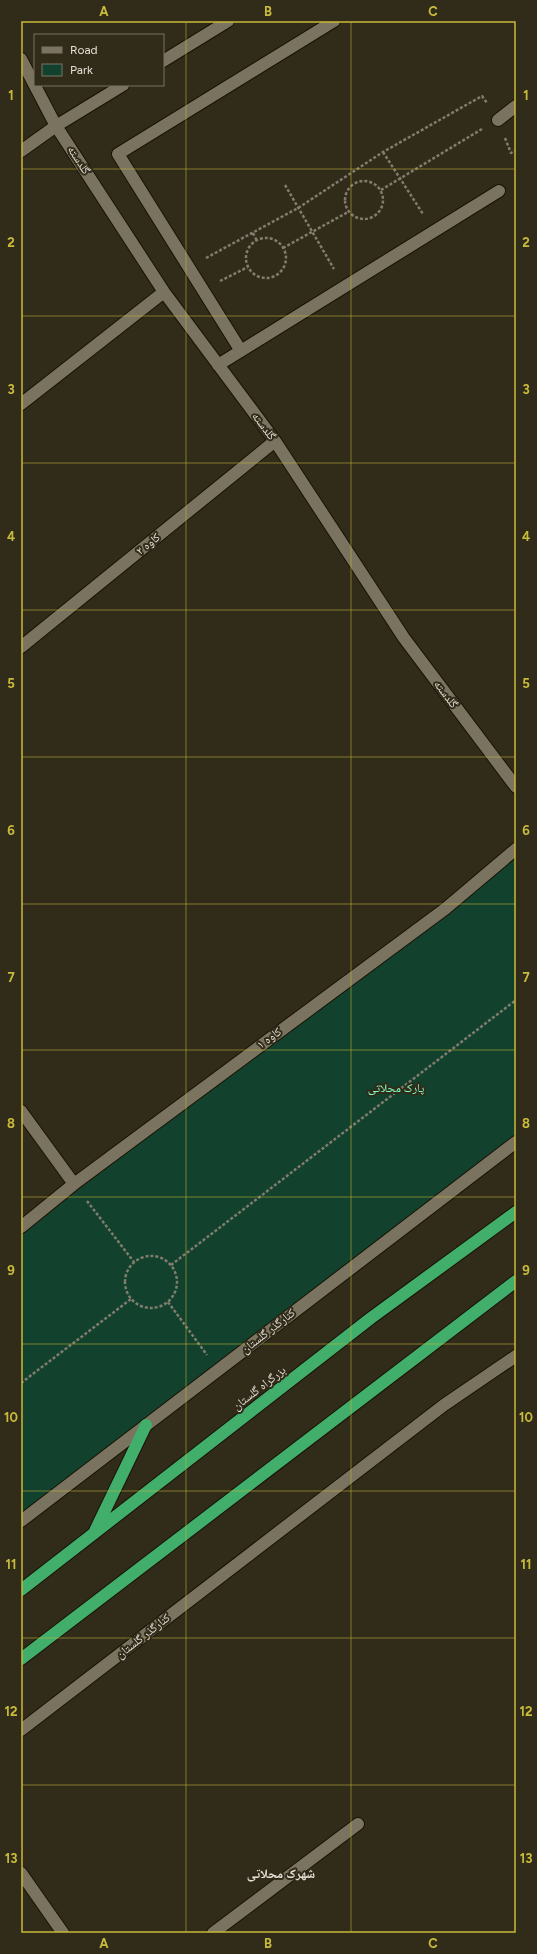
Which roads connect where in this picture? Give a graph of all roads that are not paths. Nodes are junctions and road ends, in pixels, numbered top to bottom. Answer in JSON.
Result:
{"nodes":[{"id":1,"x":228,"y":21,"type":"edge"},
{"id":2,"x":334,"y":21,"type":"edge"},
{"id":3,"x":21,"y":59,"type":"edge"},
{"id":4,"x":164,"y":60,"type":"edge"},
{"id":5,"x":34,"y":84,"type":"edge"},
{"id":6,"x":35,"y":86,"type":"edge"},
{"id":7,"x":121,"y":86,"type":"edge"},
{"id":8,"x":516,"y":106,"type":"edge"},
{"id":9,"x":498,"y":120,"type":"road end"},
{"id":10,"x":56,"y":126,"type":"junction"},
{"id":11,"x":21,"y":151,"type":"edge"},
{"id":12,"x":499,"y":192,"type":"dead end"},
{"id":13,"x":164,"y":292,"type":"junction"},
{"id":14,"x":241,"y":351,"type":"junction"},
{"id":15,"x":218,"y":365,"type":"junction"},
{"id":16,"x":21,"y":404,"type":"edge"},
{"id":17,"x":275,"y":441,"type":"junction"},
{"id":18,"x":21,"y":647,"type":"edge"},
{"id":19,"x":516,"y":787,"type":"edge"},
{"id":20,"x":516,"y":849,"type":"edge"},
{"id":21,"x":21,"y":1111,"type":"edge"},
{"id":22,"x":516,"y":1142,"type":"edge"},
{"id":23,"x":74,"y":1184,"type":"junction"},
{"id":24,"x":516,"y":1212,"type":"edge"},
{"id":25,"x":21,"y":1228,"type":"edge"},
{"id":26,"x":516,"y":1281,"type":"edge"},
{"id":27,"x":516,"y":1356,"type":"edge"},
{"id":28,"x":146,"y":1425,"type":"junction"},
{"id":29,"x":21,"y":1521,"type":"edge"},
{"id":30,"x":92,"y":1536,"type":"junction"},
{"id":31,"x":21,"y":1590,"type":"edge"},
{"id":32,"x":21,"y":1659,"type":"edge"},
{"id":33,"x":21,"y":1730,"type":"edge"},
{"id":34,"x":358,"y":1824,"type":"dead end"},
{"id":35,"x":21,"y":1872,"type":"edge"},
{"id":36,"x":63,"y":1933,"type":"edge"},
{"id":37,"x":212,"y":1933,"type":"edge"}],
"edges":[{"from":1,"to":4,"type":"street"},
{"from":2,"to":14,"type":"street"},
{"from":3,"to":5,"type":"street","name":"گلدسته"},
{"from":6,"to":10,"type":"street","name":"گلدسته"},
{"from":7,"to":10,"type":"street"},
{"from":8,"to":9,"type":"street"},
{"from":10,"to":11,"type":"street"},
{"from":10,"to":13,"type":"street","name":"گلدسته"},
{"from":12,"to":14,"type":"street"},
{"from":13,"to":15,"type":"street","name":"گلدسته"},
{"from":13,"to":16,"type":"street"},
{"from":14,"to":15,"type":"street"},
{"from":15,"to":17,"type":"street","name":"گلدسته"},
{"from":17,"to":18,"type":"street","name":"کاوه ۲"},
{"from":17,"to":19,"type":"street","name":"گلدسته"},
{"from":20,"to":23,"type":"street","name":"کاوه ۱"},
{"from":21,"to":23,"type":"street"},
{"from":22,"to":28,"type":"street","name":"کنارگذر گلستان"},
{"from":23,"to":25,"type":"street","name":"کاوه ۱"},
{"from":24,"to":30,"type":"highway","name":"بزرگراه گلستان"},
{"from":26,"to":32,"type":"highway"},
{"from":27,"to":33,"type":"street","name":"کنارگذر گلستان"},
{"from":28,"to":29,"type":"street","name":"کنارگذر گلستان"},
{"from":28,"to":30,"type":"highway"},
{"from":30,"to":31,"type":"highway","name":"بزرگراه گلستان"},
{"from":34,"to":37,"type":"street"},
{"from":35,"to":36,"type":"street"}]}
